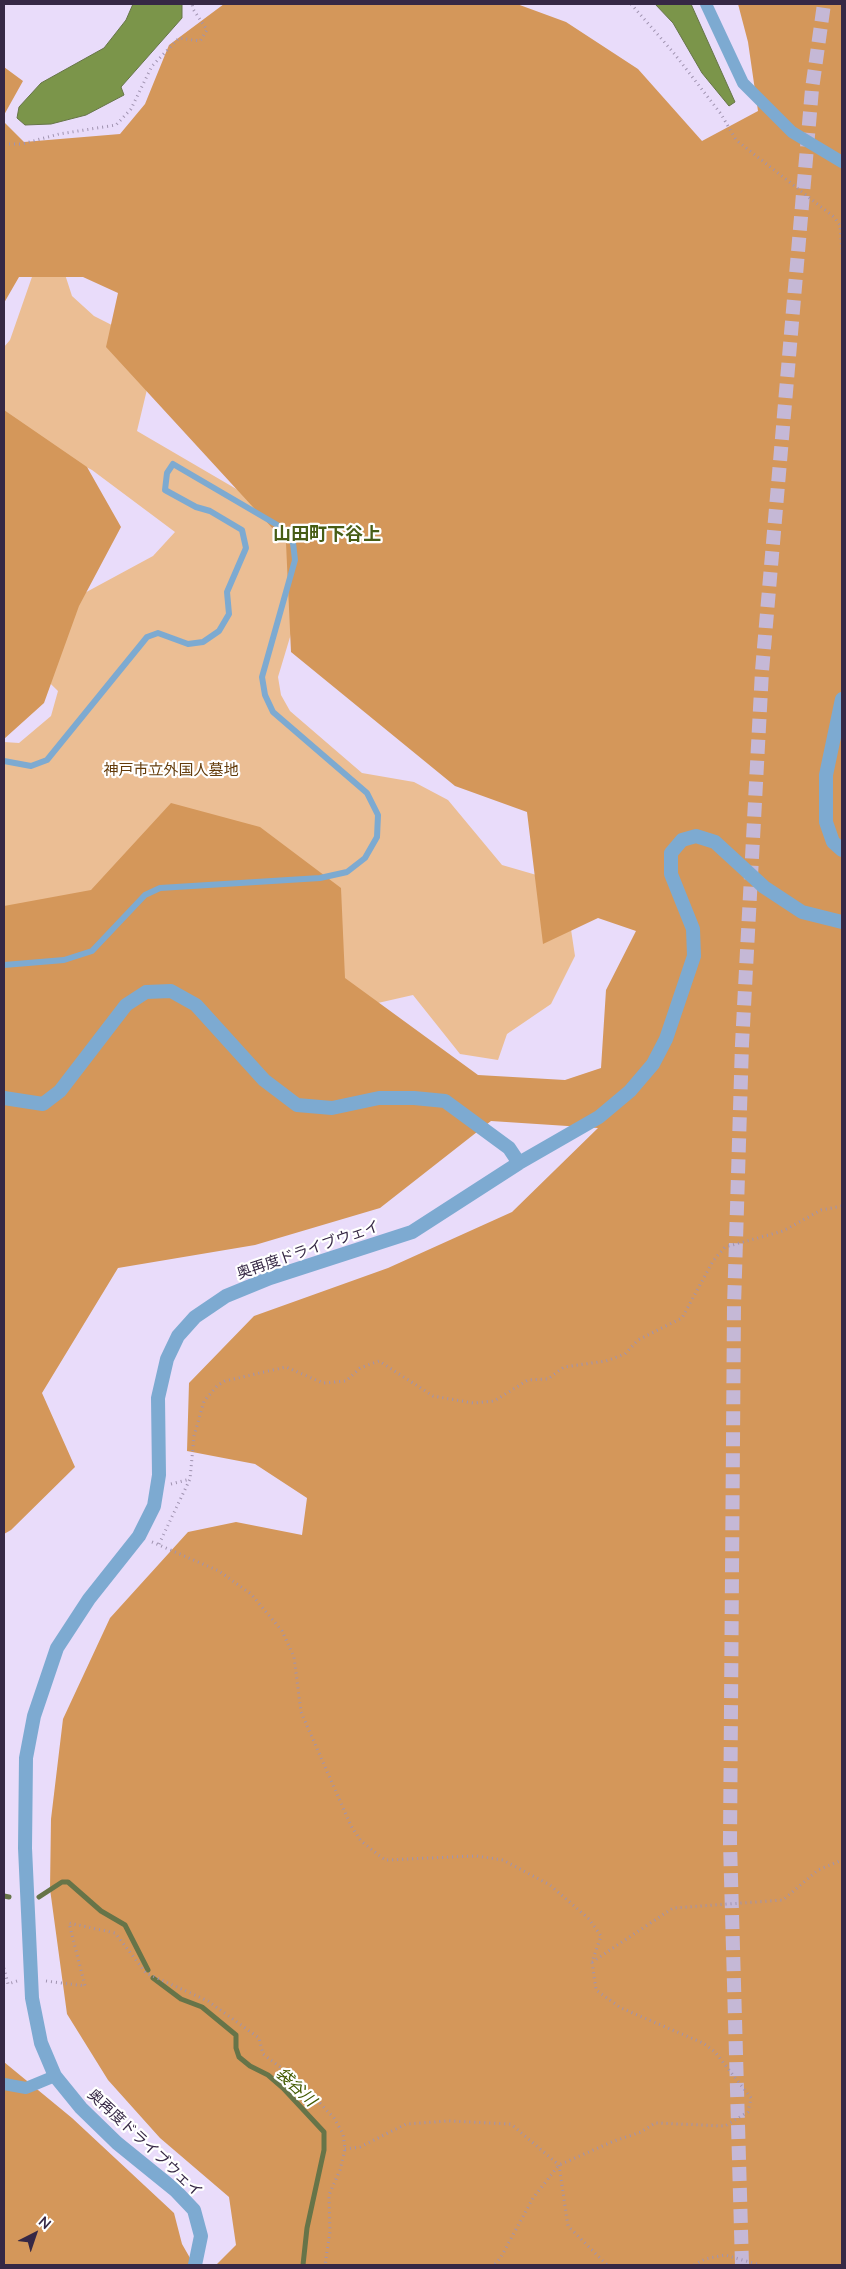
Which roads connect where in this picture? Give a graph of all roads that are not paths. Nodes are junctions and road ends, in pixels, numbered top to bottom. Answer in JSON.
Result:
{"nodes":[{"id":1,"x":706,"y":4,"type":"edge"},
{"id":2,"x":842,"y":162,"type":"edge"},
{"id":3,"x":842,"y":699,"type":"edge"},
{"id":4,"x":4,"y":761,"type":"edge"},
{"id":5,"x":842,"y":850,"type":"edge"},
{"id":6,"x":842,"y":922,"type":"edge"},
{"id":7,"x":4,"y":965,"type":"edge"},
{"id":8,"x":4,"y":1098,"type":"edge"},
{"id":9,"x":520,"y":1163,"type":"junction"},
{"id":10,"x":56,"y":2076,"type":"junction"},
{"id":11,"x":4,"y":2084,"type":"edge"},
{"id":12,"x":196,"y":2265,"type":"edge"}],
"edges":[{"from":1,"to":2,"type":"street"},
{"from":3,"to":5,"type":"street"},
{"from":4,"to":7,"type":"lane"},
{"from":6,"to":9,"type":"street","name":"奥再度ドライブウェイ"},
{"from":8,"to":9,"type":"street"},
{"from":9,"to":10,"type":"street","name":"奥再度ドライブウェイ"},
{"from":10,"to":11,"type":"street"},
{"from":10,"to":12,"type":"street","name":"奥再度ドライブウェイ"}]}
